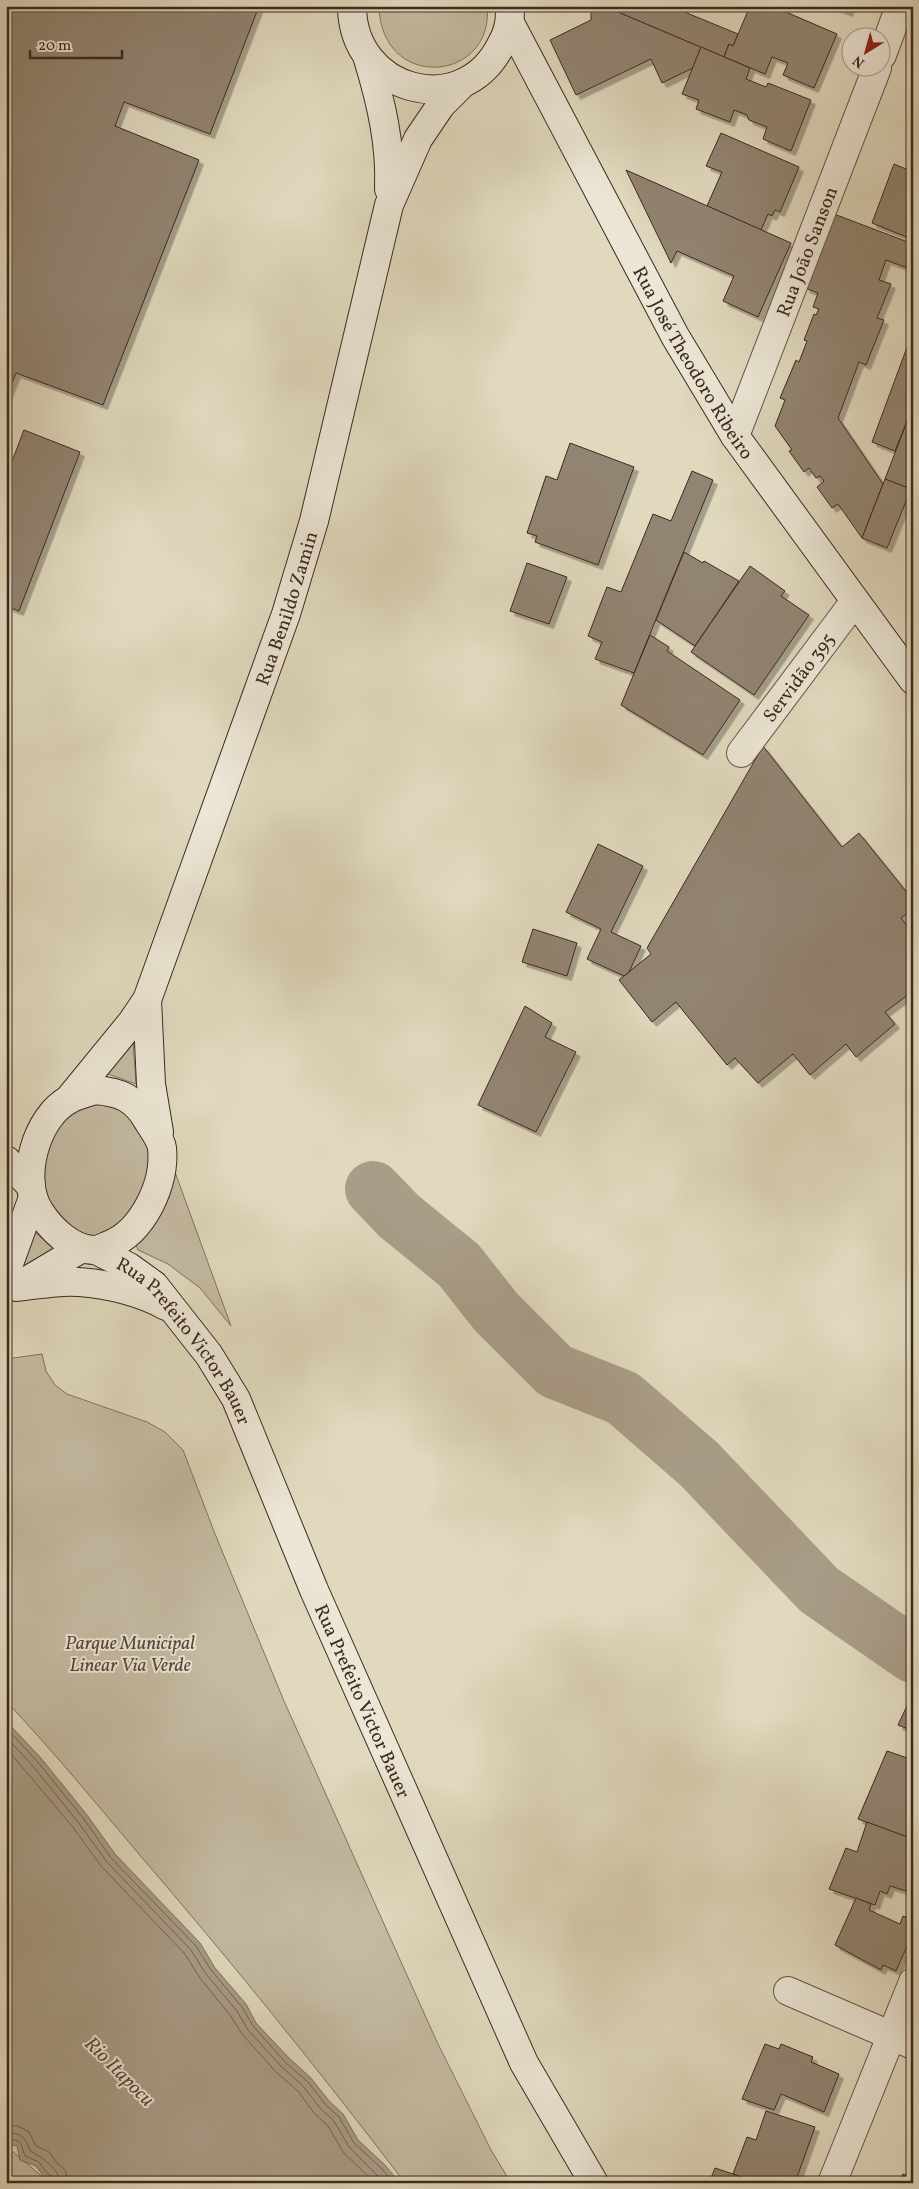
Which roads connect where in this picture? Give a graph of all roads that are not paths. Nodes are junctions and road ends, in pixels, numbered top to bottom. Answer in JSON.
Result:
{"nodes":[{"id":1,"x":352,"y":6,"type":"edge"},
{"id":2,"x":900,"y":6,"type":"edge"},
{"id":3,"x":512,"y":12,"type":"edge"},
{"id":4,"x":892,"y":28,"type":"edge"},
{"id":5,"x":368,"y":59,"type":"junction"},
{"id":6,"x":873,"y":78,"type":"edge"},
{"id":7,"x":463,"y":82,"type":"junction"},
{"id":8,"x":388,"y":205,"type":"junction"},
{"id":9,"x":735,"y":436,"type":"junction"},
{"id":10,"x":855,"y":601,"type":"junction"},
{"id":11,"x":913,"y":680,"type":"edge"},
{"id":12,"x":742,"y":753,"type":"dead end"},
{"id":13,"x":147,"y":1000,"type":"junction"},
{"id":14,"x":69,"y":1099,"type":"junction"},
{"id":15,"x":162,"y":1146,"type":"junction"},
{"id":16,"x":6,"y":1160,"type":"edge"},
{"id":17,"x":32,"y":1193,"type":"junction"},
{"id":18,"x":89,"y":1249,"type":"junction"},
{"id":19,"x":10,"y":1284,"type":"edge"},
{"id":20,"x":176,"y":1312,"type":"junction"},
{"id":21,"x":913,"y":1982,"type":"edge"},
{"id":22,"x":788,"y":1991,"type":"dead end"},
{"id":23,"x":902,"y":2040,"type":"edge"},
{"id":24,"x":594,"y":2183,"type":"edge"},
{"id":25,"x":832,"y":2183,"type":"edge"}],
"edges":[{"from":1,"to":5,"type":"main road"},
{"from":2,"to":4,"type":"main road"},
{"from":3,"to":7,"type":"main road"},
{"from":3,"to":9,"type":"main road","name":"Rua José Theodoro Ribeiro"},
{"from":5,"to":7,"type":"main road"},
{"from":5,"to":8,"type":"main road","name":"Rua Benildo Zamin"},
{"from":6,"to":9,"type":"main road","name":"Rua João Sanson"},
{"from":7,"to":8,"type":"main road","name":"Rua Benildo Zamin"},
{"from":8,"to":13,"type":"main road","name":"Rua Benildo Zamin"},
{"from":9,"to":10,"type":"main road","name":"Rua José Theodoro Ribeiro"},
{"from":10,"to":11,"type":"main road","name":"Rua José Theodoro Ribeiro"},
{"from":10,"to":12,"type":"main road","name":"Servidão 395"},
{"from":13,"to":14,"type":"main road","name":"Rua Benildo Zamin"},
{"from":13,"to":15,"type":"main road","name":"Rua Benildo Zamin"},
{"from":14,"to":15,"type":"main road"},
{"from":14,"to":17,"type":"main road"},
{"from":15,"to":18,"type":"main road"},
{"from":16,"to":17,"type":"main road"},
{"from":17,"to":18,"type":"main road"},
{"from":17,"to":19,"type":"main road"},
{"from":18,"to":19,"type":"main road"},
{"from":18,"to":20,"type":"main road","name":"Rua Prefeito Victor Bauer"},
{"from":19,"to":20,"type":"main road"},
{"from":20,"to":24,"type":"main road","name":"Rua Prefeito Victor Bauer"},
{"from":21,"to":23,"type":"main road"},
{"from":22,"to":23,"type":"main road"},
{"from":23,"to":25,"type":"main road"}]}
